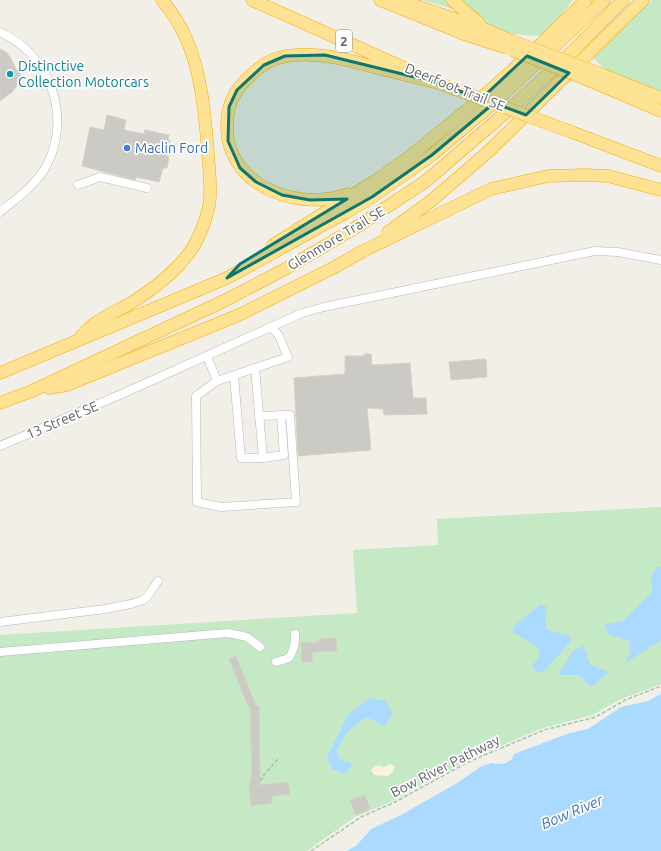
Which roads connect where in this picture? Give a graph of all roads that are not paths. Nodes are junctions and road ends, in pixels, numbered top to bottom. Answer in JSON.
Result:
{"nodes":[{"id":1,"x":162,"y":0,"type":"edge"},
{"id":2,"x":252,"y":0,"type":"edge"},
{"id":3,"x":380,"y":0,"type":"edge"},
{"id":4,"x":399,"y":0,"type":"edge"},
{"id":5,"x":452,"y":0,"type":"edge"},
{"id":6,"x":580,"y":0,"type":"edge"},
{"id":7,"x":586,"y":0,"type":"edge"},
{"id":8,"x":604,"y":0,"type":"edge"},
{"id":9,"x":623,"y":0,"type":"edge"},
{"id":10,"x":643,"y":0,"type":"edge"},
{"id":11,"x":574,"y":12,"type":"junction"},
{"id":12,"x":488,"y":30,"type":"junction"},
{"id":13,"x":0,"y":32,"type":"edge"},
{"id":14,"x":507,"y":43,"type":"junction"},
{"id":15,"x":597,"y":78,"type":"junction"},
{"id":16,"x":435,"y":82,"type":"junction"},
{"id":17,"x":661,"y":98,"type":"edge"},
{"id":18,"x":661,"y":111,"type":"edge"},
{"id":19,"x":661,"y":166,"type":"edge"},
{"id":20,"x":78,"y":185,"type":"dead end"},
{"id":21,"x":147,"y":188,"type":"dead end"},
{"id":22,"x":661,"y":190,"type":"edge"},
{"id":23,"x":357,"y":192,"type":"junction"},
{"id":24,"x":0,"y":212,"type":"edge"},
{"id":25,"x":363,"y":251,"type":"junction"},
{"id":26,"x":661,"y":260,"type":"edge"},
{"id":27,"x":227,"y":278,"type":"junction"},
{"id":28,"x":271,"y":328,"type":"junction"},
{"id":29,"x":75,"y":342,"type":"junction"},
{"id":30,"x":207,"y":356,"type":"junction"},
{"id":31,"x":255,"y":368,"type":"junction"},
{"id":32,"x":0,"y":373,"type":"edge"},
{"id":33,"x":234,"y":376,"type":"junction"},
{"id":34,"x":217,"y":381,"type":"junction"},
{"id":35,"x":32,"y":391,"type":"junction"},
{"id":36,"x":0,"y":403,"type":"edge"},
{"id":37,"x":281,"y":415,"type":"junction"},
{"id":38,"x":259,"y":416,"type":"junction"},
{"id":39,"x":0,"y":446,"type":"edge"},
{"id":40,"x":263,"y":458,"type":"junction"},
{"id":41,"x":158,"y":581,"type":"dead end"},
{"id":42,"x":0,"y":622,"type":"edge"},
{"id":43,"x":295,"y":634,"type":"dead end"},
{"id":44,"x":260,"y":647,"type":"dead end"},
{"id":45,"x":0,"y":652,"type":"edge"},
{"id":46,"x":276,"y":662,"type":"dead end"}],
"edges":[{"from":1,"to":29,"type":"highway"},
{"from":2,"to":16,"type":"highway","name":"Deerfoot Trail SE","number":"2"},
{"from":3,"to":14,"type":"highway"},
{"from":4,"to":12,"type":"highway"},
{"from":5,"to":12,"type":"highway"},
{"from":6,"to":11,"type":"highway"},
{"from":7,"to":11,"type":"highway"},
{"from":8,"to":27,"type":"highway","name":"Glenmore Trail SE"},
{"from":9,"to":35,"type":"highway","name":"Glenmore Trail SE"},
{"from":10,"to":25,"type":"highway"},
{"from":11,"to":23,"type":"highway"},
{"from":12,"to":14,"type":"highway"},
{"from":13,"to":24,"type":"street"},
{"from":14,"to":15,"type":"highway","bridge":true},
{"from":15,"to":17,"type":"highway"},
{"from":15,"to":18,"type":"highway"},
{"from":16,"to":19,"type":"highway","name":"Deerfoot Trail SE","number":"2","bridge":true},
{"from":16,"to":23,"type":"highway"},
{"from":20,"to":21,"type":"street"},
{"from":22,"to":25,"type":"highway"},
{"from":23,"to":27,"type":"highway"},
{"from":25,"to":35,"type":"highway"},
{"from":26,"to":28,"type":"street","name":"13 Street SE"},
{"from":27,"to":29,"type":"highway","name":"Glenmore Trail SE"},
{"from":28,"to":30,"type":"street","name":"13 Street SE"},
{"from":28,"to":31,"type":"street"},
{"from":29,"to":32,"type":"highway","name":"Glenmore Trail SE"},
{"from":30,"to":34,"type":"street"},
{"from":30,"to":39,"type":"street","name":"13 Street SE"},
{"from":31,"to":33,"type":"street"},
{"from":31,"to":38,"type":"street"},
{"from":33,"to":34,"type":"street"},
{"from":33,"to":40,"type":"street"},
{"from":34,"to":37,"type":"street"},
{"from":35,"to":36,"type":"highway","name":"Glenmore Trail SE"},
{"from":37,"to":38,"type":"street"},
{"from":37,"to":40,"type":"street"},
{"from":38,"to":40,"type":"street"},
{"from":41,"to":42,"type":"street"},
{"from":43,"to":46,"type":"street"},
{"from":44,"to":45,"type":"street"}]}
